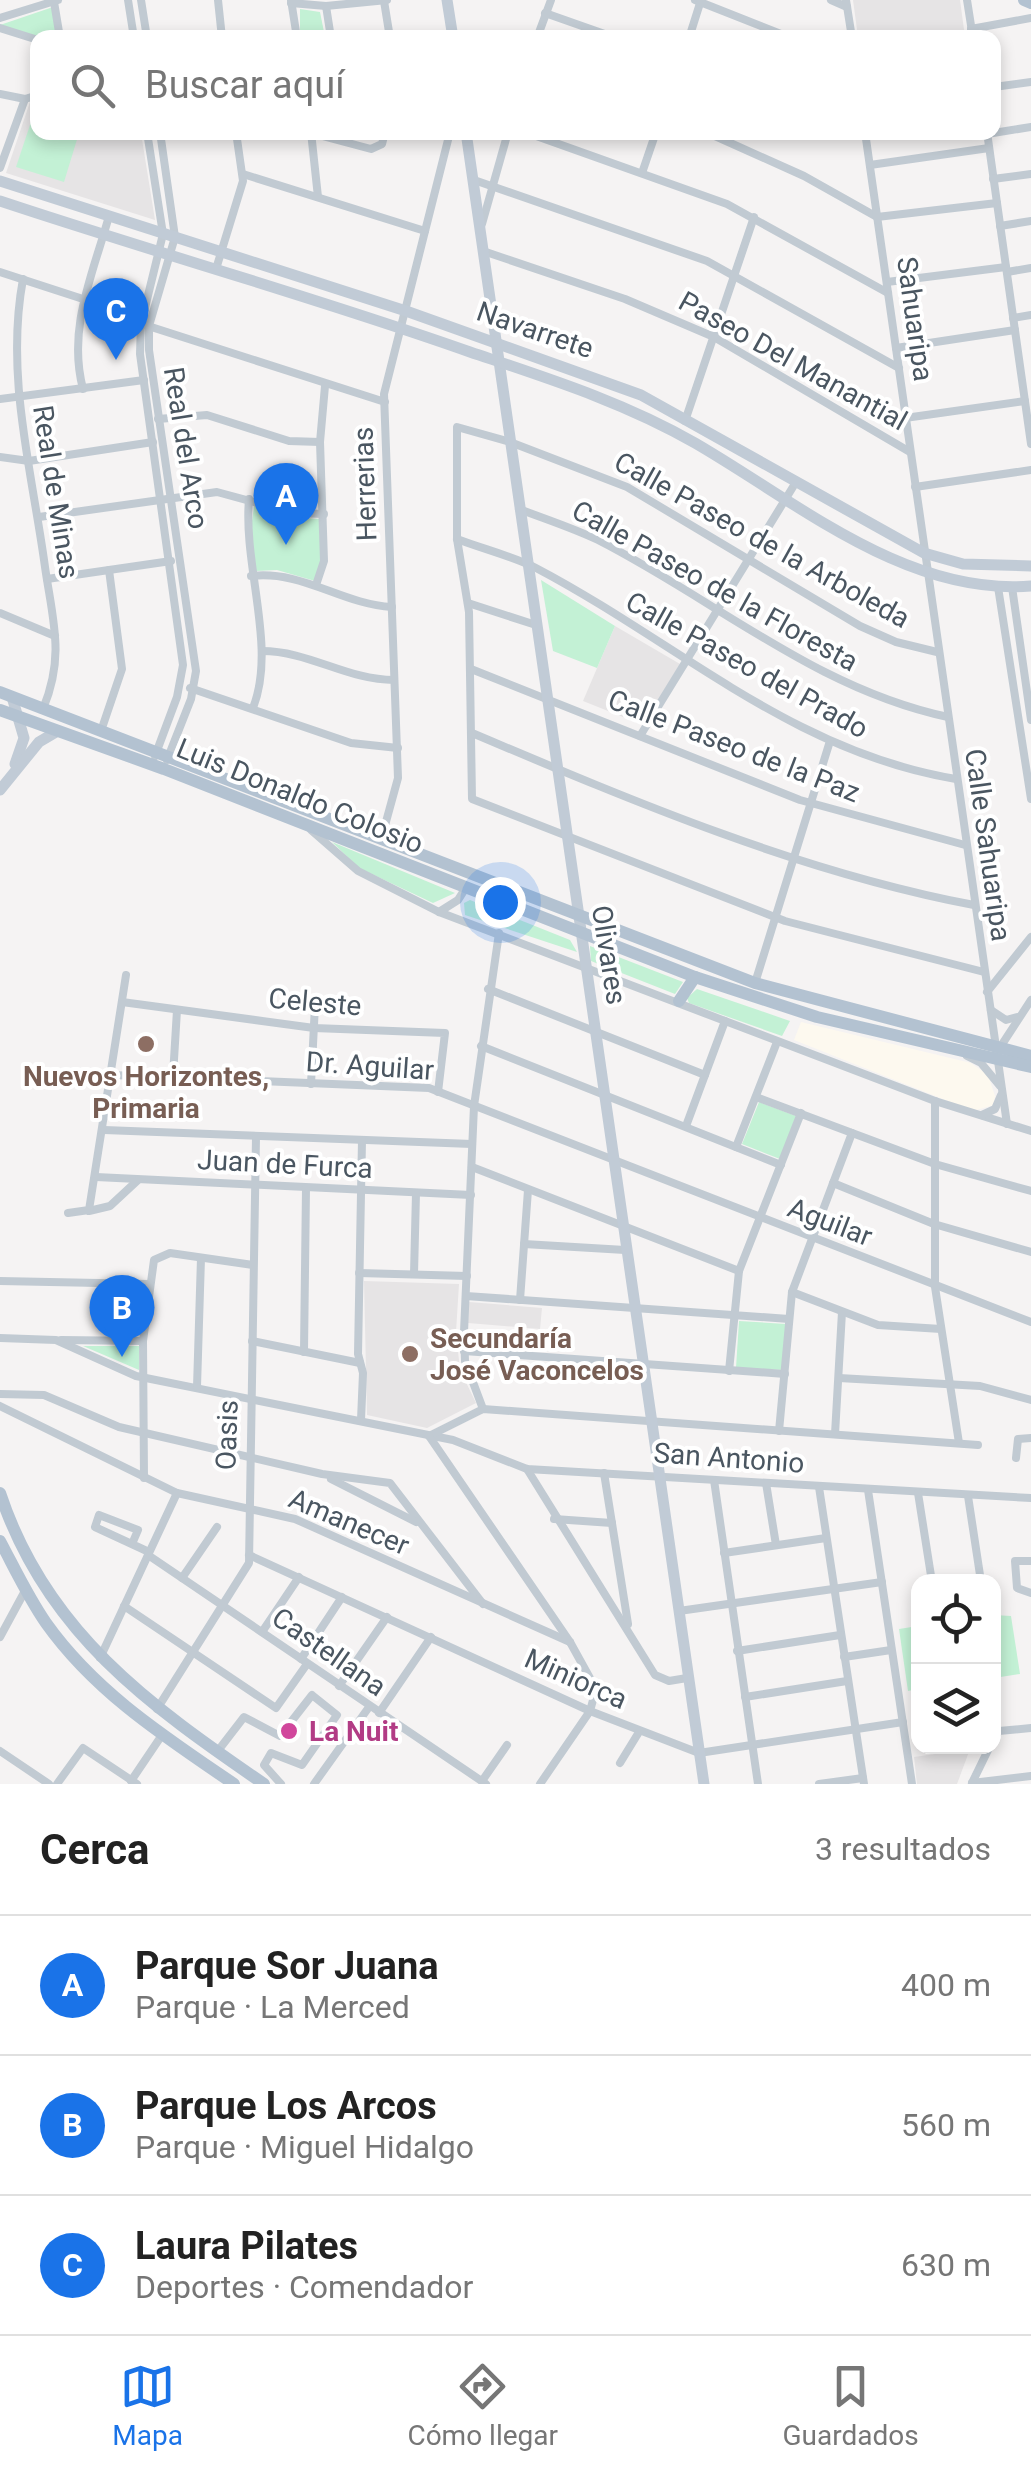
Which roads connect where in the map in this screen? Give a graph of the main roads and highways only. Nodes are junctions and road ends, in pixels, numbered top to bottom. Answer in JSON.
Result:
{"nodes":[{"id":1,"x":448,"y":0,"type":"edge"},
{"id":2,"x":1024,"y":0,"type":"edge"},
{"id":3,"x":1031,"y":3,"type":"edge"},
{"id":4,"x":451,"y":30,"type":"edge"},
{"id":5,"x":467,"y":140,"type":"edge"},
{"id":6,"x":0,"y":181,"type":"edge"},
{"id":7,"x":0,"y":201,"type":"edge"},
{"id":8,"x":498,"y":344,"type":"junction"},
{"id":9,"x":501,"y":362,"type":"junction"},
{"id":10,"x":1031,"y":566,"type":"edge"},
{"id":11,"x":1031,"y":586,"type":"edge"},
{"id":12,"x":6,"y":694,"type":"edge"},
{"id":13,"x":0,"y":710,"type":"edge"},
{"id":14,"x":19,"y":718,"type":"junction"},
{"id":15,"x":56,"y":732,"type":"junction"},
{"id":16,"x":160,"y":760,"type":"junction"},
{"id":17,"x":14,"y":768,"type":"junction"},
{"id":18,"x":0,"y":790,"type":"edge"},
{"id":19,"x":552,"y":915,"type":"junction"},
{"id":20,"x":578,"y":918,"type":"junction"},
{"id":21,"x":580,"y":933,"type":"junction"},
{"id":22,"x":695,"y":977,"type":"junction"},
{"id":23,"x":679,"y":1001,"type":"road end"},
{"id":24,"x":999,"y":1054,"type":"junction"},
{"id":25,"x":1029,"y":1062,"type":"edge"},
{"id":26,"x":0,"y":1493,"type":"edge"},
{"id":27,"x":0,"y":1542,"type":"edge"},
{"id":28,"x":234,"y":1784,"type":"edge"},
{"id":29,"x":264,"y":1784,"type":"edge"},
{"id":30,"x":704,"y":1784,"type":"edge"}],
"edges":[{"from":1,"to":4,"type":"main road"},
{"from":2,"to":3,"type":"main road"},
{"from":5,"to":8,"type":"main road","name":"Olivares"},
{"from":6,"to":8,"type":"main road","name":"Navarrete"},
{"from":7,"to":9,"type":"main road","name":"Navarrete"},
{"from":8,"to":9,"type":"main road","name":"Olivares"},
{"from":8,"to":10,"type":"main road","name":"Navarrete"},
{"from":9,"to":11,"type":"main road","name":"Navarrete"},
{"from":9,"to":20,"type":"main road","name":"Olivares"},
{"from":12,"to":14,"type":"main road"},
{"from":12,"to":16,"type":"main road","name":"Luis Donaldo Colosio"},
{"from":13,"to":14,"type":"main road","name":"Luis Donaldo Colosio"},
{"from":14,"to":15,"type":"main road","name":"Luis Donaldo Colosio"},
{"from":14,"to":17,"type":"main road"},
{"from":15,"to":16,"type":"main road","name":"Luis Donaldo Colosio"},
{"from":15,"to":17,"type":"main road"},
{"from":16,"to":19,"type":"main road","name":"Luis Donaldo Colosio"},
{"from":16,"to":19,"type":"main road","name":"Luis Donaldo Colosio"},
{"from":17,"to":18,"type":"main road"},
{"from":19,"to":20,"type":"main road","name":"Luis Donaldo Colosio"},
{"from":19,"to":21,"type":"main road","name":"Luis Donaldo Colosio"},
{"from":20,"to":21,"type":"main road","name":"Olivares"},
{"from":20,"to":24,"type":"main road","name":"Luis Donaldo Colosio"},
{"from":21,"to":22,"type":"main road","name":"Luis Donaldo Colosio"},
{"from":21,"to":30,"type":"main road","name":"Olivares"},
{"from":22,"to":23,"type":"main road"},
{"from":22,"to":24,"type":"main road","name":"Luis Donaldo Colosio"},
{"from":24,"to":25,"type":"main road"},
{"from":26,"to":29,"type":"main road"},
{"from":27,"to":28,"type":"main road"}]}
